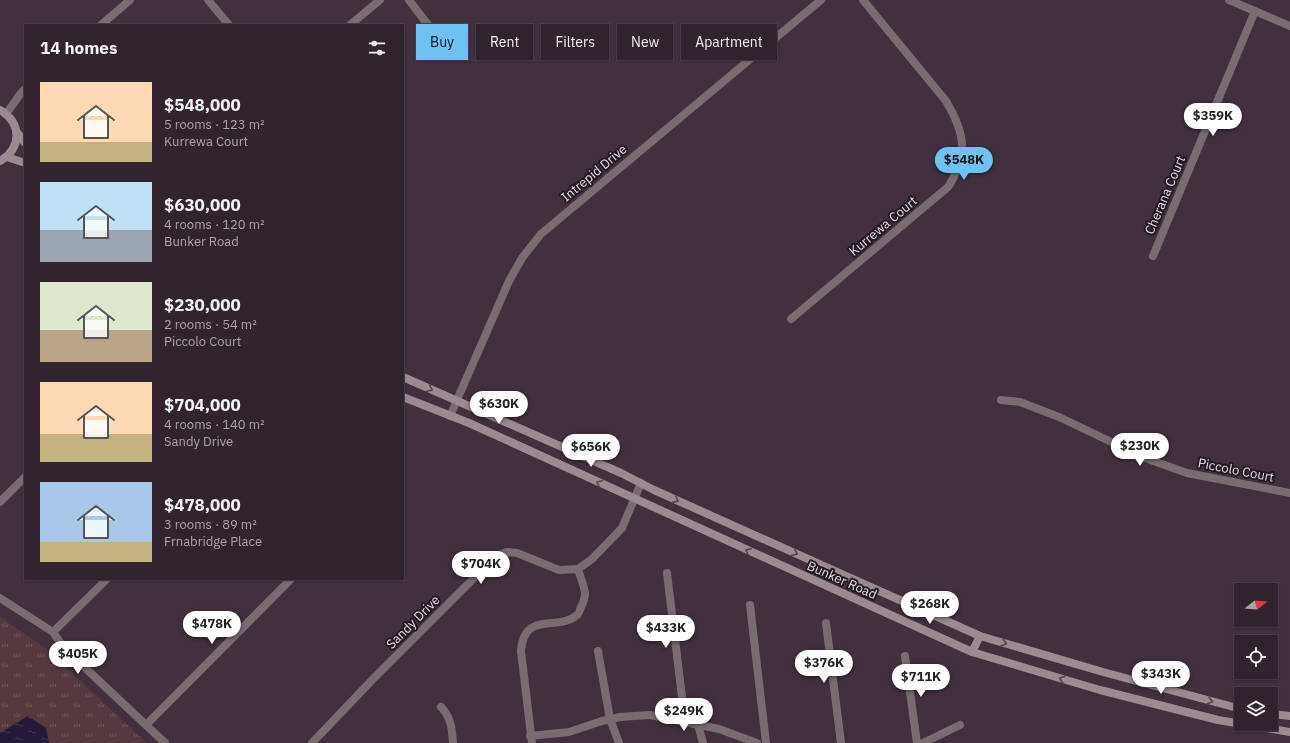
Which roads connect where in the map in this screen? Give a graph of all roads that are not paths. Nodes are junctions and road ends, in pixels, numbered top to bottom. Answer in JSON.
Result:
{"nodes":[{"id":1,"x":130,"y":0,"type":"edge"},
{"id":2,"x":208,"y":0,"type":"edge"},
{"id":3,"x":380,"y":0,"type":"edge"},
{"id":4,"x":409,"y":0,"type":"edge"},
{"id":5,"x":820,"y":0,"type":"edge"},
{"id":6,"x":863,"y":0,"type":"edge"},
{"id":7,"x":1229,"y":0,"type":"edge"},
{"id":8,"x":1255,"y":11,"type":"junction"},
{"id":9,"x":102,"y":24,"type":"edge"},
{"id":10,"x":228,"y":24,"type":"edge"},
{"id":11,"x":351,"y":24,"type":"edge"},
{"id":12,"x":427,"y":24,"type":"edge"},
{"id":13,"x":1290,"y":26,"type":"edge"},
{"id":14,"x":24,"y":90,"type":"edge"},
{"id":15,"x":3,"y":112,"type":"edge"},
{"id":16,"x":16,"y":131,"type":"junction"},
{"id":17,"x":24,"y":142,"type":"edge"},
{"id":18,"x":4,"y":159,"type":"edge"},
{"id":19,"x":24,"y":163,"type":"edge"},
{"id":20,"x":1153,"y":256,"type":"dead end"},
{"id":21,"x":791,"y":319,"type":"dead end"},
{"id":22,"x":404,"y":377,"type":"edge"},
{"id":23,"x":404,"y":396,"type":"edge"},
{"id":24,"x":1001,"y":400,"type":"dead end"},
{"id":25,"x":457,"y":401,"type":"junction"},
{"id":26,"x":450,"y":416,"type":"junction"},
{"id":27,"x":24,"y":478,"type":"edge"},
{"id":28,"x":641,"y":483,"type":"junction"},
{"id":29,"x":1290,"y":493,"type":"edge"},
{"id":30,"x":635,"y":499,"type":"junction"},
{"id":31,"x":0,"y":502,"type":"edge"},
{"id":32,"x":578,"y":569,"type":"junction"},
{"id":33,"x":667,"y":573,"type":"dead end"},
{"id":34,"x":106,"y":580,"type":"edge"},
{"id":35,"x":290,"y":580,"type":"edge"},
{"id":36,"x":0,"y":598,"type":"edge"},
{"id":37,"x":750,"y":605,"type":"dead end"},
{"id":38,"x":826,"y":623,"type":"dead end"},
{"id":39,"x":53,"y":632,"type":"junction"},
{"id":40,"x":980,"y":636,"type":"junction"},
{"id":41,"x":598,"y":651,"type":"dead end"},
{"id":42,"x":972,"y":652,"type":"junction"},
{"id":43,"x":905,"y":656,"type":"dead end"},
{"id":44,"x":441,"y":707,"type":"dead end"},
{"id":45,"x":1234,"y":707,"type":"edge"},
{"id":46,"x":1278,"y":715,"type":"edge"},
{"id":47,"x":1290,"y":716,"type":"edge"},
{"id":48,"x":610,"y":719,"type":"junction"},
{"id":49,"x":685,"y":722,"type":"junction"},
{"id":50,"x":146,"y":725,"type":"junction"},
{"id":51,"x":698,"y":725,"type":"junction"},
{"id":52,"x":960,"y":725,"type":"dead end"},
{"id":53,"x":1289,"y":734,"type":"edge"},
{"id":54,"x":531,"y":740,"type":"edge"},
{"id":55,"x":165,"y":743,"type":"edge"},
{"id":56,"x":312,"y":743,"type":"edge"},
{"id":57,"x":453,"y":743,"type":"edge"},
{"id":58,"x":620,"y":743,"type":"edge"},
{"id":59,"x":703,"y":743,"type":"edge"},
{"id":60,"x":757,"y":743,"type":"edge"},
{"id":61,"x":766,"y":743,"type":"edge"},
{"id":62,"x":841,"y":743,"type":"edge"},
{"id":63,"x":917,"y":743,"type":"edge"},
{"id":64,"x":922,"y":743,"type":"edge"}],
"edges":[{"from":1,"to":9,"type":"street"},
{"from":2,"to":10,"type":"street"},
{"from":3,"to":11,"type":"street"},
{"from":4,"to":12,"type":"street"},
{"from":5,"to":25,"type":"street","name":"Intrepid Drive"},
{"from":6,"to":21,"type":"street","name":"Kurrewa Court"},
{"from":7,"to":8,"type":"street"},
{"from":8,"to":13,"type":"street"},
{"from":8,"to":20,"type":"street","name":"Cherana Court"},
{"from":14,"to":15,"type":"street"},
{"from":15,"to":16,"type":"main road"},
{"from":16,"to":17,"type":"main road"},
{"from":16,"to":18,"type":"main road"},
{"from":18,"to":19,"type":"main road"},
{"from":22,"to":25,"type":"main road","name":"Bunker Road","one_way":true},
{"from":23,"to":26,"type":"main road","name":"Bunker Road"},
{"from":24,"to":29,"type":"street","name":"Piccolo Court"},
{"from":25,"to":26,"type":"street","name":"Intrepid Drive"},
{"from":25,"to":28,"type":"main road","name":"Bunker Road"},
{"from":30,"to":26,"type":"main road","name":"Bunker Road","one_way":true},
{"from":27,"to":31,"type":"street"},
{"from":28,"to":30,"type":"street"},
{"from":28,"to":40,"type":"main road","name":"Bunker Road","one_way":true},
{"from":30,"to":32,"type":"street"},
{"from":42,"to":30,"type":"main road","name":"Bunker Road","one_way":true},
{"from":32,"to":54,"type":"street"},
{"from":32,"to":56,"type":"street","name":"Sandy Drive"},
{"from":33,"to":49,"type":"street"},
{"from":34,"to":39,"type":"street"},
{"from":35,"to":50,"type":"street"},
{"from":36,"to":39,"type":"street"},
{"from":37,"to":61,"type":"street"},
{"from":38,"to":62,"type":"street"},
{"from":39,"to":50,"type":"street"},
{"from":40,"to":42,"type":"main road"},
{"from":40,"to":45,"type":"main road","name":"Bunker Road","one_way":true},
{"from":41,"to":48,"type":"street"},
{"from":53,"to":42,"type":"main road","name":"Bunker Road","one_way":true},
{"from":43,"to":63,"type":"street"},
{"from":44,"to":57,"type":"street"},
{"from":46,"to":47,"type":"main road"},
{"from":48,"to":49,"type":"street"},
{"from":48,"to":54,"type":"street"},
{"from":48,"to":58,"type":"street"},
{"from":49,"to":51,"type":"street"},
{"from":50,"to":55,"type":"street"},
{"from":51,"to":59,"type":"street"},
{"from":51,"to":60,"type":"street"},
{"from":52,"to":64,"type":"street"}]}
